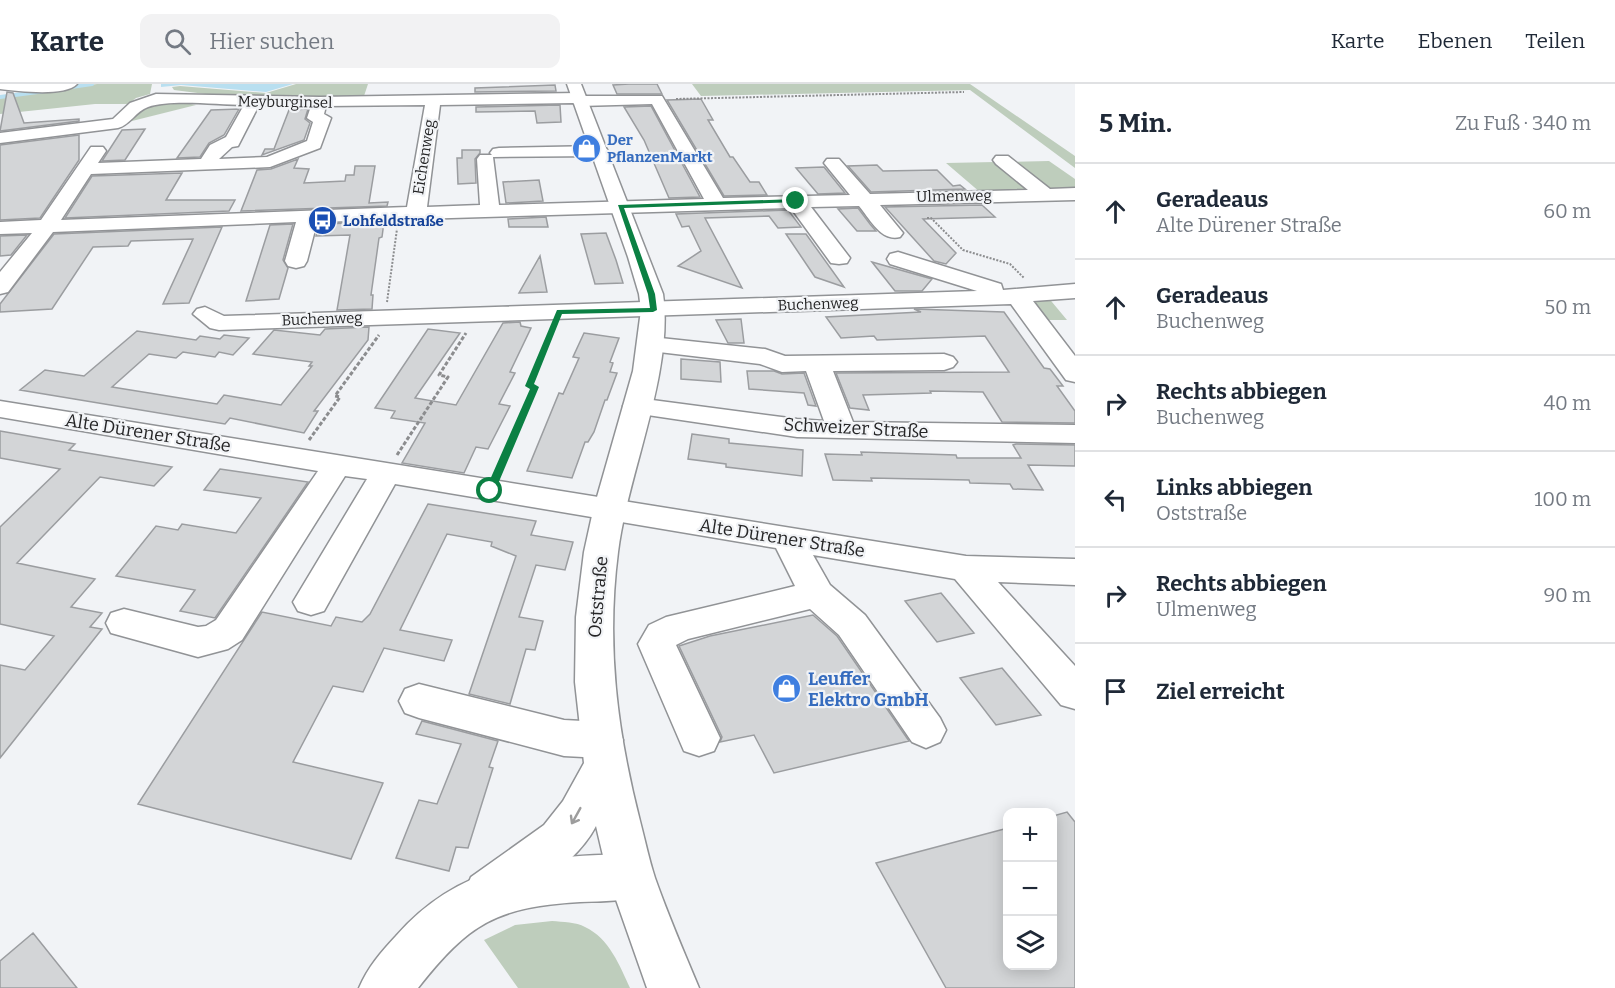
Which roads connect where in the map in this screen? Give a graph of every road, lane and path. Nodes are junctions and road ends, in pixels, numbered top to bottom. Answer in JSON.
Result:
{"nodes":[{"id":1,"x":70,"y":84,"type":"edge"},
{"id":2,"x":0,"y":85,"type":"edge"},
{"id":3,"x":964,"y":92,"type":"dead end"},
{"id":4,"x":578,"y":94,"type":"edge"},
{"id":5,"x":430,"y":95,"type":"edge"},
{"id":6,"x":657,"y":99,"type":"junction"},
{"id":7,"x":253,"y":102,"type":"junction"},
{"id":8,"x":320,"y":102,"type":"junction"},
{"id":9,"x":118,"y":123,"type":"junction"},
{"id":10,"x":0,"y":138,"type":"edge"},
{"id":11,"x":599,"y":151,"type":"junction"},
{"id":12,"x":1002,"y":160,"type":"dead end"},
{"id":13,"x":207,"y":164,"type":"junction"},
{"id":14,"x":833,"y":164,"type":"dead end"},
{"id":15,"x":84,"y":169,"type":"junction"},
{"id":16,"x":1075,"y":194,"type":"edge"},
{"id":17,"x":1046,"y":195,"type":"junction"},
{"id":18,"x":862,"y":198,"type":"junction"},
{"id":19,"x":900,"y":198,"type":"junction"},
{"id":20,"x":796,"y":201,"type":"junction"},
{"id":21,"x":716,"y":203,"type":"junction"},
{"id":22,"x":410,"y":204,"type":"junction"},
{"id":23,"x":620,"y":207,"type":"junction"},
{"id":24,"x":490,"y":211,"type":"junction"},
{"id":25,"x":308,"y":216,"type":"junction"},
{"id":26,"x":47,"y":225,"type":"junction"},
{"id":27,"x":0,"y":228,"type":"edge"},
{"id":28,"x":893,"y":233,"type":"dead end"},
{"id":29,"x":839,"y":258,"type":"dead end"},
{"id":30,"x":898,"y":259,"type":"dead end"},
{"id":31,"x":296,"y":261,"type":"dead end"},
{"id":32,"x":0,"y":286,"type":"edge"},
{"id":33,"x":1075,"y":291,"type":"edge"},
{"id":34,"x":1029,"y":295,"type":"junction"},
{"id":35,"x":653,"y":310,"type":"junction"},
{"id":36,"x":560,"y":312,"type":"junction"},
{"id":37,"x":205,"y":314,"type":"dead end"},
{"id":38,"x":478,"y":314,"type":"junction"},
{"id":39,"x":385,"y":317,"type":"junction"},
{"id":40,"x":651,"y":345,"type":"junction"},
{"id":41,"x":944,"y":362,"type":"dead end"},
{"id":42,"x":817,"y":365,"type":"junction"},
{"id":43,"x":1075,"y":374,"type":"edge"},
{"id":44,"x":638,"y":406,"type":"junction"},
{"id":45,"x":0,"y":409,"type":"edge"},
{"id":46,"x":843,"y":430,"type":"junction"},
{"id":47,"x":1075,"y":434,"type":"edge"},
{"id":48,"x":297,"y":458,"type":"junction"},
{"id":49,"x":337,"y":465,"type":"junction"},
{"id":50,"x":386,"y":473,"type":"junction"},
{"id":51,"x":490,"y":491,"type":"junction"},
{"id":52,"x":609,"y":511,"type":"junction"},
{"id":53,"x":788,"y":540,"type":"junction"},
{"id":54,"x":966,"y":568,"type":"junction"},
{"id":55,"x":1075,"y":572,"type":"edge"},
{"id":56,"x":817,"y":594,"type":"junction"},
{"id":57,"x":311,"y":602,"type":"dead end"},
{"id":58,"x":124,"y":623,"type":"dead end"},
{"id":59,"x":1075,"y":693,"type":"edge"},
{"id":60,"x":419,"y":702,"type":"dead end"},
{"id":61,"x":926,"y":730,"type":"dead end"},
{"id":62,"x":699,"y":738,"type":"dead end"},
{"id":63,"x":603,"y":752,"type":"junction"},
{"id":64,"x":631,"y":877,"type":"junction"},
{"id":65,"x":488,"y":894,"type":"junction"},
{"id":66,"x":384,"y":988,"type":"edge"},
{"id":67,"x":673,"y":988,"type":"edge"}],
"edges":[{"from":1,"to":2,"type":"street"},
{"from":3,"to":6,"type":"path"},
{"from":4,"to":5,"type":"street","name":"Meyburginsel"},
{"from":4,"to":6,"type":"street","name":"Meyburginsel"},
{"from":4,"to":11,"type":"street","name":"Oststraße"},
{"from":5,"to":8,"type":"street","name":"Meyburginsel"},
{"from":5,"to":22,"type":"street","name":"Eichenweg"},
{"from":6,"to":21,"type":"street"},
{"from":7,"to":8,"type":"street","name":"Meyburginsel"},
{"from":7,"to":9,"type":"street","name":"Meyburginsel"},
{"from":7,"to":13,"type":"street"},
{"from":8,"to":13,"type":"street"},
{"from":9,"to":10,"type":"street"},
{"from":9,"to":15,"type":"street","name":"Meyburginsel"},
{"from":11,"to":23,"type":"street","name":"Oststraße"},
{"from":11,"to":24,"type":"street"},
{"from":12,"to":17,"type":"street","name":"Ulmenweg"},
{"from":13,"to":15,"type":"street"},
{"from":14,"to":18,"type":"street"},
{"from":15,"to":26,"type":"street","name":"Meyburginsel"},
{"from":16,"to":17,"type":"street","name":"Ulmenweg"},
{"from":17,"to":19,"type":"street","name":"Ulmenweg"},
{"from":18,"to":19,"type":"street","name":"Ulmenweg"},
{"from":18,"to":20,"type":"street","name":"Ulmenweg"},
{"from":18,"to":28,"type":"street"},
{"from":19,"to":34,"type":"path"},
{"from":20,"to":21,"type":"street","name":"Ulmenweg"},
{"from":20,"to":29,"type":"street"},
{"from":21,"to":23,"type":"street","name":"Ulmenweg"},
{"from":22,"to":24,"type":"street"},
{"from":22,"to":25,"type":"street"},
{"from":22,"to":39,"type":"path"},
{"from":23,"to":24,"type":"street"},
{"from":23,"to":35,"type":"street","name":"Oststraße"},
{"from":25,"to":26,"type":"street"},
{"from":25,"to":31,"type":"street"},
{"from":26,"to":27,"type":"street"},
{"from":26,"to":32,"type":"street","name":"Meyburginsel"},
{"from":30,"to":34,"type":"street"},
{"from":33,"to":34,"type":"street","name":"Buchenweg"},
{"from":34,"to":35,"type":"street","name":"Buchenweg"},
{"from":34,"to":43,"type":"street"},
{"from":35,"to":36,"type":"street","name":"Buchenweg"},
{"from":35,"to":40,"type":"street","name":"Oststraße"},
{"from":36,"to":38,"type":"street","name":"Buchenweg"},
{"from":36,"to":51,"type":"path"},
{"from":37,"to":39,"type":"street","name":"Buchenweg"},
{"from":38,"to":39,"type":"street","name":"Buchenweg"},
{"from":38,"to":50,"type":"path"},
{"from":39,"to":48,"type":"path"},
{"from":40,"to":42,"type":"street"},
{"from":40,"to":44,"type":"street","name":"Oststraße"},
{"from":41,"to":42,"type":"street"},
{"from":42,"to":46,"type":"street"},
{"from":44,"to":46,"type":"street","name":"Schweizer Straße"},
{"from":44,"to":52,"type":"street","name":"Oststraße"},
{"from":45,"to":48,"type":"street","name":"Alte Dürener Straße"},
{"from":46,"to":47,"type":"street","name":"Schweizer Straße"},
{"from":48,"to":49,"type":"street","name":"Alte Dürener Straße"},
{"from":49,"to":50,"type":"street","name":"Alte Dürener Straße"},
{"from":49,"to":58,"type":"street"},
{"from":50,"to":51,"type":"street","name":"Alte Dürener Straße"},
{"from":50,"to":57,"type":"street"},
{"from":51,"to":52,"type":"street","name":"Alte Dürener Straße"},
{"from":52,"to":53,"type":"street","name":"Alte Dürener Straße"},
{"from":52,"to":63,"type":"street","name":"Oststraße"},
{"from":53,"to":54,"type":"street","name":"Alte Dürener Straße"},
{"from":53,"to":56,"type":"street"},
{"from":54,"to":55,"type":"street","name":"Alte Dürener Straße"},
{"from":54,"to":59,"type":"street"},
{"from":56,"to":61,"type":"street"},
{"from":56,"to":62,"type":"street"},
{"from":60,"to":63,"type":"street"},
{"from":63,"to":64,"type":"street","name":"Oststraße"},
{"from":63,"to":65,"type":"street","one_way":true},
{"from":64,"to":65,"type":"street"},
{"from":64,"to":67,"type":"street","name":"Oststraße"},
{"from":65,"to":66,"type":"street"}]}
